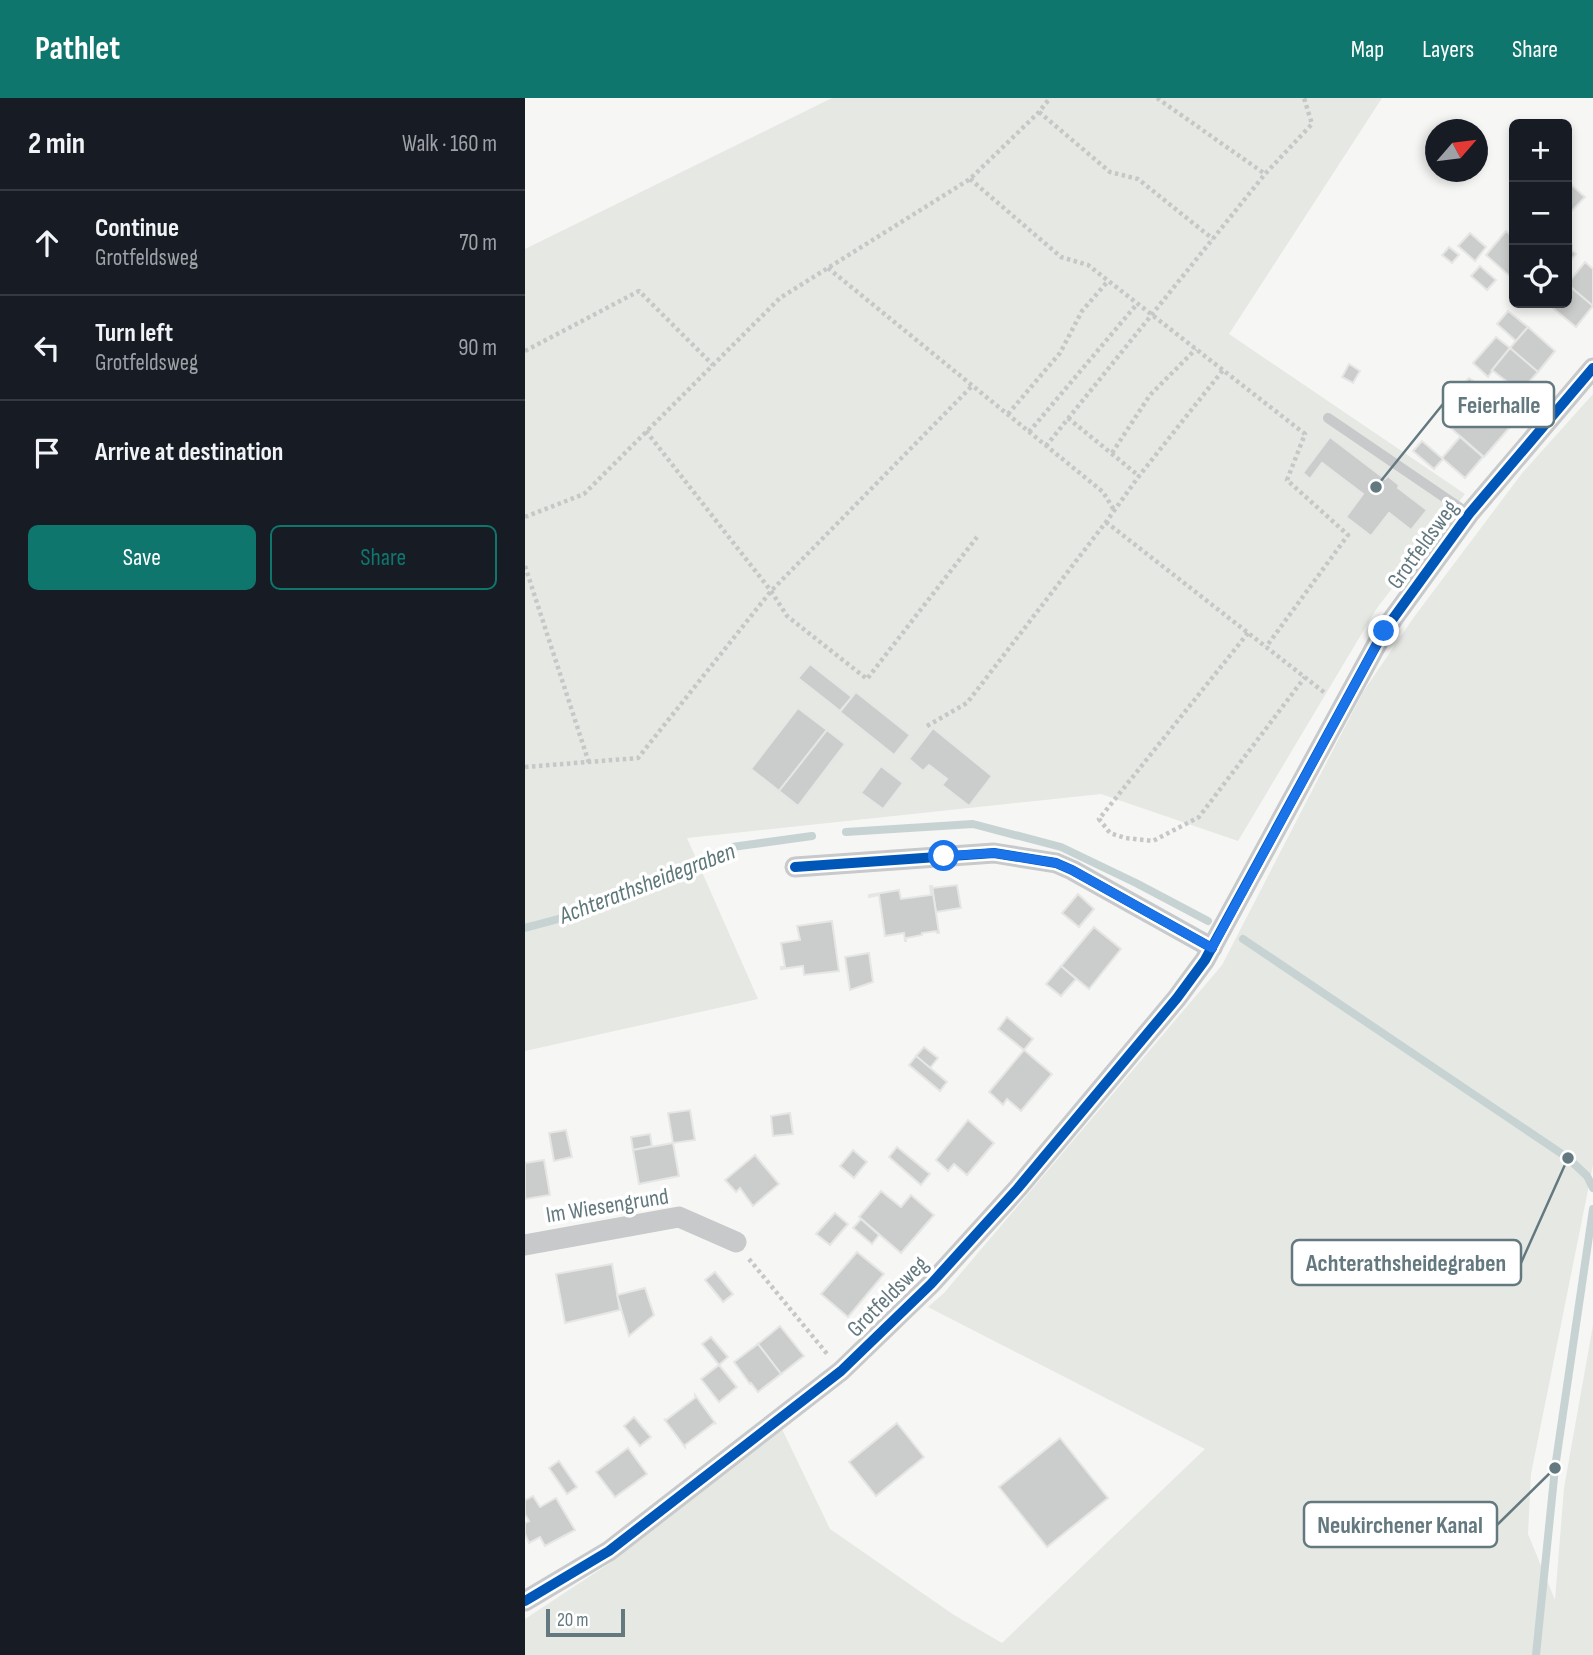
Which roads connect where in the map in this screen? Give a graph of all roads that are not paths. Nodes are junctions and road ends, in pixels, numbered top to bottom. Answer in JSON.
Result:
{"nodes":[{"id":1,"x":1593,"y":368,"type":"edge"},
{"id":2,"x":1328,"y":418,"type":"dead end"},
{"id":3,"x":1469,"y":514,"type":"junction"},
{"id":4,"x":795,"y":867,"type":"dead end"},
{"id":5,"x":1212,"y":948,"type":"junction"},
{"id":6,"x":736,"y":1242,"type":"road end"},
{"id":7,"x":525,"y":1245,"type":"edge"},
{"id":8,"x":525,"y":1601,"type":"edge"}],
"edges":[{"from":1,"to":3,"type":"street","name":"Grotfeldsweg"},
{"from":2,"to":3,"type":"lane"},
{"from":3,"to":5,"type":"street","name":"Grotfeldsweg"},
{"from":4,"to":5,"type":"street"},
{"from":5,"to":8,"type":"street","name":"Grotfeldsweg"},
{"from":6,"to":7,"type":"street","name":"Im Wiesengrund"}]}
